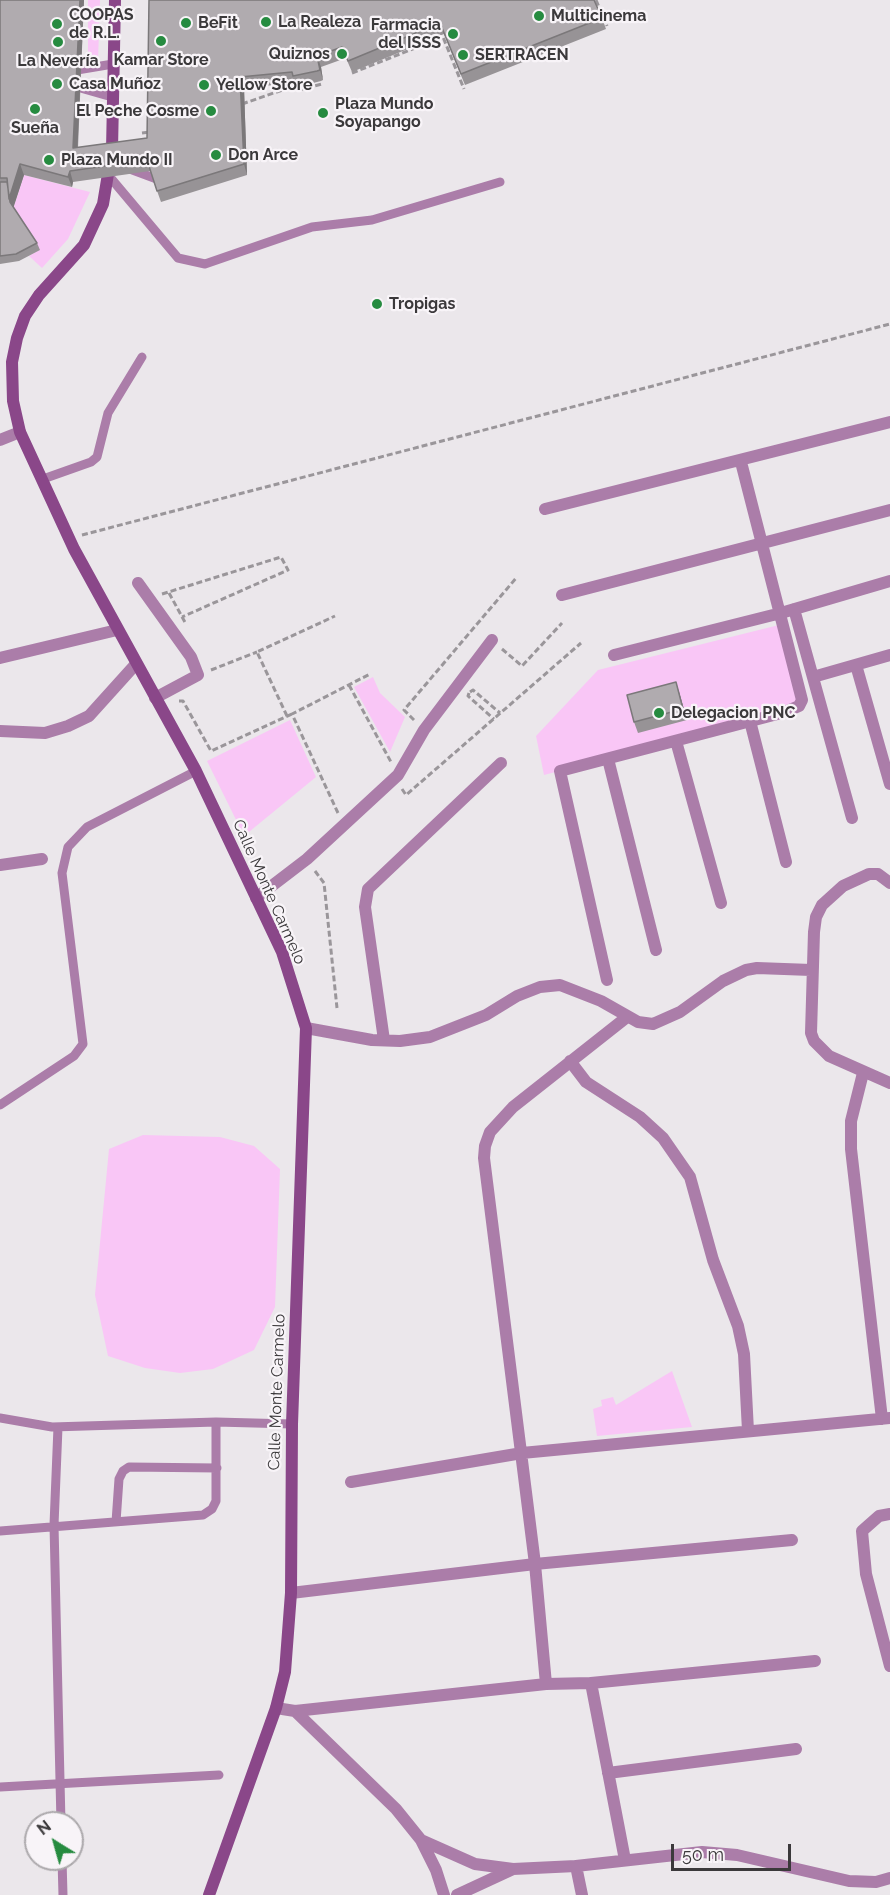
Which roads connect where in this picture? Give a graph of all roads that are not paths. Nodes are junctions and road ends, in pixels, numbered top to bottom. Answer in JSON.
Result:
{"nodes":[{"id":1,"x":115,"y":0,"type":"edge"},
{"id":2,"x":113,"y":64,"type":"junction"},
{"id":3,"x":112,"y":97,"type":"junction"},
{"id":4,"x":115,"y":153,"type":"junction"},
{"id":5,"x":109,"y":176,"type":"junction"},
{"id":6,"x":162,"y":182,"type":"edge"},
{"id":7,"x":500,"y":182,"type":"dead end"},
{"id":8,"x":142,"y":357,"type":"dead end"},
{"id":9,"x":890,"y":422,"type":"edge"},
{"id":10,"x":20,"y":432,"type":"junction"},
{"id":11,"x":0,"y":440,"type":"edge"},
{"id":12,"x":741,"y":462,"type":"junction"},
{"id":13,"x":44,"y":479,"type":"junction"},
{"id":14,"x":545,"y":509,"type":"dead end"},
{"id":15,"x":890,"y":510,"type":"edge"},
{"id":16,"x":763,"y":544,"type":"junction"},
{"id":17,"x":890,"y":581,"type":"edge"},
{"id":18,"x":138,"y":583,"type":"dead end"},
{"id":19,"x":562,"y":595,"type":"dead end"},
{"id":20,"x":794,"y":609,"type":"junction"},
{"id":21,"x":781,"y":613,"type":"junction"},
{"id":22,"x":117,"y":630,"type":"junction"},
{"id":23,"x":492,"y":640,"type":"road end"},
{"id":24,"x":614,"y":655,"type":"dead end"},
{"id":25,"x":890,"y":655,"type":"edge"},
{"id":26,"x":0,"y":658,"type":"edge"},
{"id":27,"x":135,"y":665,"type":"junction"},
{"id":28,"x":856,"y":665,"type":"junction"},
{"id":29,"x":813,"y":677,"type":"junction"},
{"id":30,"x":161,"y":695,"type":"junction"},
{"id":31,"x":750,"y":722,"type":"junction"},
{"id":32,"x":0,"y":731,"type":"edge"},
{"id":33,"x":676,"y":741,"type":"junction"},
{"id":34,"x":608,"y":759,"type":"junction"},
{"id":35,"x":501,"y":764,"type":"dead end"},
{"id":36,"x":196,"y":771,"type":"junction"},
{"id":37,"x":890,"y":784,"type":"edge"},
{"id":38,"x":852,"y":818,"type":"dead end"},
{"id":39,"x":42,"y":859,"type":"dead end"},
{"id":40,"x":786,"y":862,"type":"dead end"},
{"id":41,"x":0,"y":865,"type":"edge"},
{"id":42,"x":890,"y":883,"type":"edge"},
{"id":43,"x":256,"y":898,"type":"junction"},
{"id":44,"x":721,"y":903,"type":"dead end"},
{"id":45,"x":656,"y":950,"type":"dead end"},
{"id":46,"x":811,"y":970,"type":"junction"},
{"id":47,"x":608,"y":980,"type":"dead end"},
{"id":48,"x":627,"y":1017,"type":"junction"},
{"id":49,"x":306,"y":1028,"type":"junction"},
{"id":50,"x":384,"y":1040,"type":"junction"},
{"id":51,"x":570,"y":1061,"type":"junction"},
{"id":52,"x":863,"y":1073,"type":"junction"},
{"id":53,"x":890,"y":1083,"type":"edge"},
{"id":54,"x":0,"y":1104,"type":"edge"},
{"id":55,"x":0,"y":1418,"type":"edge"},
{"id":56,"x":886,"y":1419,"type":"edge"},
{"id":57,"x":216,"y":1422,"type":"junction"},
{"id":58,"x":292,"y":1424,"type":"junction"},
{"id":59,"x":58,"y":1427,"type":"junction"},
{"id":60,"x":748,"y":1431,"type":"junction"},
{"id":61,"x":522,"y":1453,"type":"junction"},
{"id":62,"x":217,"y":1468,"type":"junction"},
{"id":63,"x":351,"y":1482,"type":"dead end"},
{"id":64,"x":890,"y":1514,"type":"edge"},
{"id":65,"x":117,"y":1522,"type":"junction"},
{"id":66,"x":54,"y":1525,"type":"junction"},
{"id":67,"x":0,"y":1531,"type":"edge"},
{"id":68,"x":792,"y":1540,"type":"dead end"},
{"id":69,"x":535,"y":1564,"type":"junction"},
{"id":70,"x":291,"y":1593,"type":"junction"},
{"id":71,"x":815,"y":1661,"type":"dead end"},
{"id":72,"x":890,"y":1666,"type":"edge"},
{"id":73,"x":591,"y":1683,"type":"junction"},
{"id":74,"x":546,"y":1684,"type":"junction"},
{"id":75,"x":276,"y":1708,"type":"junction"},
{"id":76,"x":295,"y":1711,"type":"junction"},
{"id":77,"x":796,"y":1749,"type":"dead end"},
{"id":78,"x":608,"y":1773,"type":"junction"},
{"id":79,"x":219,"y":1775,"type":"dead end"},
{"id":80,"x":60,"y":1785,"type":"junction"},
{"id":81,"x":0,"y":1787,"type":"edge"},
{"id":82,"x":61,"y":1811,"type":"edge"},
{"id":83,"x":421,"y":1840,"type":"junction"},
{"id":84,"x":625,"y":1860,"type":"junction"},
{"id":85,"x":576,"y":1866,"type":"junction"},
{"id":86,"x":513,"y":1869,"type":"junction"},
{"id":87,"x":62,"y":1871,"type":"edge"},
{"id":88,"x":890,"y":1878,"type":"edge"},
{"id":89,"x":876,"y":1882,"type":"junction"},
{"id":90,"x":63,"y":1895,"type":"edge"},
{"id":91,"x":208,"y":1895,"type":"edge"},
{"id":92,"x":444,"y":1895,"type":"edge"},
{"id":93,"x":458,"y":1895,"type":"edge"},
{"id":94,"x":582,"y":1895,"type":"edge"},
{"id":95,"x":876,"y":1895,"type":"edge"}],
"edges":[{"from":1,"to":2,"type":"street","name":"Calle Monte Carmelo"},
{"from":2,"to":3,"type":"street","name":"Calle Monte Carmelo"},
{"from":2,"to":3,"type":"lane"},
{"from":3,"to":4,"type":"street","name":"Calle Monte Carmelo"},
{"from":4,"to":5,"type":"street","name":"Calle Monte Carmelo"},
{"from":4,"to":6,"type":"lane"},
{"from":5,"to":7,"type":"lane"},
{"from":5,"to":10,"type":"street","name":"Calle Monte Carmelo"},
{"from":8,"to":13,"type":"lane"},
{"from":9,"to":12,"type":"street"},
{"from":10,"to":11,"type":"street"},
{"from":10,"to":13,"type":"street","name":"Calle Monte Carmelo"},
{"from":12,"to":14,"type":"street"},
{"from":12,"to":16,"type":"street"},
{"from":13,"to":22,"type":"street","name":"Calle Monte Carmelo"},
{"from":15,"to":16,"type":"street"},
{"from":16,"to":19,"type":"street"},
{"from":16,"to":21,"type":"street"},
{"from":17,"to":20,"type":"street"},
{"from":18,"to":30,"type":"street"},
{"from":20,"to":21,"type":"street"},
{"from":20,"to":29,"type":"street"},
{"from":21,"to":24,"type":"street"},
{"from":21,"to":31,"type":"street"},
{"from":22,"to":26,"type":"street"},
{"from":22,"to":27,"type":"street","name":"Calle Monte Carmelo"},
{"from":23,"to":43,"type":"street"},
{"from":25,"to":28,"type":"street"},
{"from":27,"to":30,"type":"street","name":"Calle Monte Carmelo"},
{"from":27,"to":32,"type":"street"},
{"from":28,"to":29,"type":"street"},
{"from":28,"to":37,"type":"street"},
{"from":29,"to":38,"type":"street"},
{"from":30,"to":36,"type":"street","name":"Calle Monte Carmelo"},
{"from":31,"to":33,"type":"street"},
{"from":31,"to":40,"type":"street"},
{"from":33,"to":34,"type":"street"},
{"from":33,"to":44,"type":"street"},
{"from":34,"to":45,"type":"street"},
{"from":34,"to":47,"type":"street"},
{"from":35,"to":50,"type":"street"},
{"from":36,"to":43,"type":"street","name":"Calle Monte Carmelo"},
{"from":36,"to":54,"type":"lane"},
{"from":39,"to":41,"type":"street"},
{"from":42,"to":46,"type":"street"},
{"from":43,"to":49,"type":"street","name":"Calle Monte Carmelo"},
{"from":46,"to":48,"type":"street"},
{"from":46,"to":52,"type":"street"},
{"from":48,"to":50,"type":"street"},
{"from":48,"to":51,"type":"street"},
{"from":49,"to":50,"type":"street"},
{"from":49,"to":58,"type":"street","name":"Calle Monte Carmelo"},
{"from":51,"to":60,"type":"street"},
{"from":51,"to":61,"type":"street"},
{"from":52,"to":53,"type":"street"},
{"from":52,"to":56,"type":"street"},
{"from":55,"to":59,"type":"lane"},
{"from":56,"to":60,"type":"street"},
{"from":57,"to":58,"type":"lane"},
{"from":57,"to":59,"type":"lane"},
{"from":57,"to":62,"type":"lane"},
{"from":58,"to":70,"type":"street","name":"Calle Monte Carmelo"},
{"from":59,"to":66,"type":"lane"},
{"from":60,"to":61,"type":"street"},
{"from":61,"to":63,"type":"street"},
{"from":61,"to":69,"type":"street"},
{"from":62,"to":65,"type":"lane"},
{"from":62,"to":65,"type":"lane"},
{"from":64,"to":72,"type":"street"},
{"from":65,"to":66,"type":"lane"},
{"from":66,"to":67,"type":"lane"},
{"from":66,"to":80,"type":"lane"},
{"from":68,"to":69,"type":"street"},
{"from":69,"to":70,"type":"street"},
{"from":69,"to":74,"type":"street"},
{"from":70,"to":75,"type":"street","name":"Calle Monte Carmelo"},
{"from":71,"to":73,"type":"street"},
{"from":73,"to":74,"type":"street"},
{"from":73,"to":78,"type":"street"},
{"from":74,"to":76,"type":"street"},
{"from":75,"to":76,"type":"street"},
{"from":75,"to":91,"type":"street","name":"Calle Monte Carmelo"},
{"from":76,"to":83,"type":"street"},
{"from":77,"to":78,"type":"street"},
{"from":78,"to":84,"type":"street"},
{"from":79,"to":80,"type":"lane"},
{"from":80,"to":81,"type":"lane"},
{"from":80,"to":82,"type":"lane"},
{"from":83,"to":86,"type":"street"},
{"from":83,"to":92,"type":"street"},
{"from":84,"to":85,"type":"street"},
{"from":84,"to":89,"type":"street"},
{"from":85,"to":86,"type":"street"},
{"from":85,"to":94,"type":"street"},
{"from":86,"to":93,"type":"street"},
{"from":87,"to":90,"type":"lane"},
{"from":88,"to":89,"type":"street"},
{"from":89,"to":95,"type":"street"}]}
